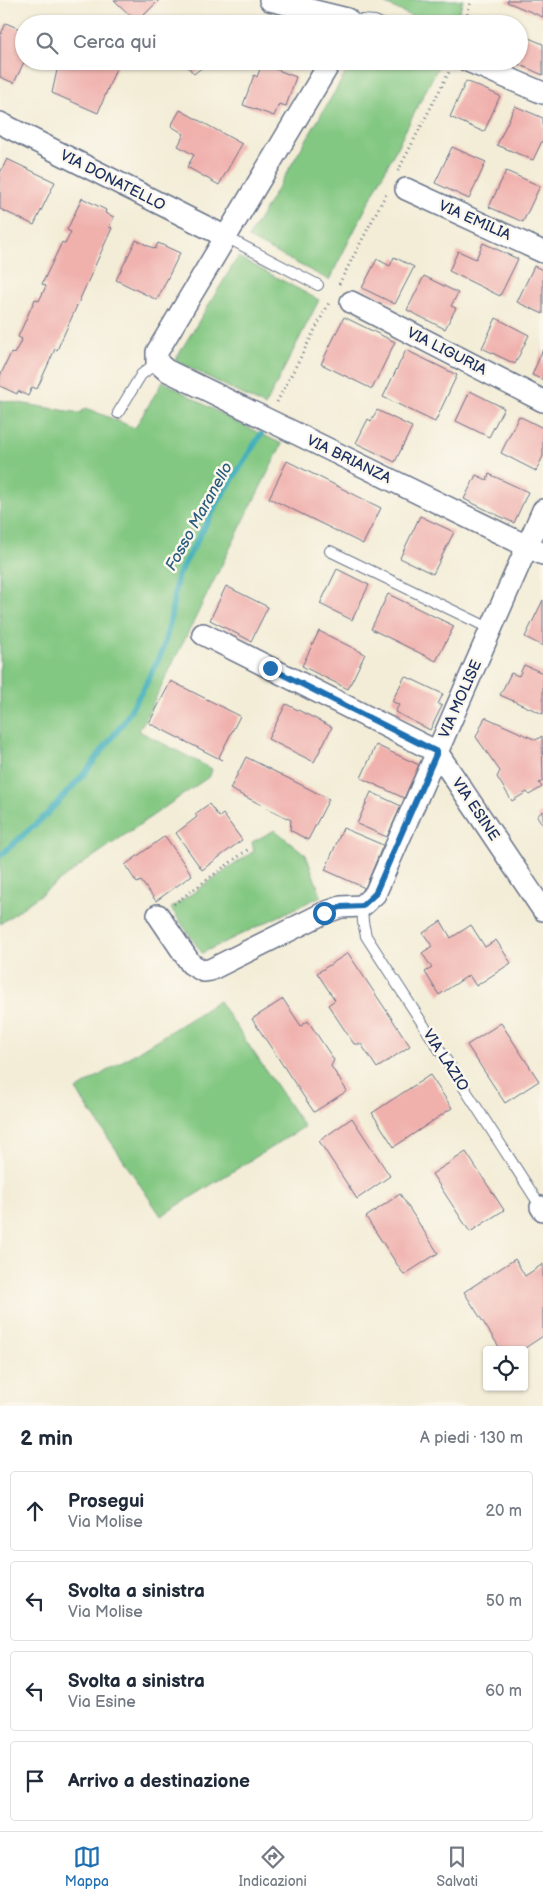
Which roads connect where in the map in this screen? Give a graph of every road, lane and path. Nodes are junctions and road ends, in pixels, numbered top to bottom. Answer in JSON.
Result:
{"nodes":[{"id":1,"x":270,"y":0,"type":"edge"},
{"id":2,"x":471,"y":0,"type":"edge"},
{"id":3,"x":347,"y":14,"type":"edge"},
{"id":4,"x":467,"y":15,"type":"edge"},
{"id":5,"x":326,"y":70,"type":"edge"},
{"id":6,"x":489,"y":70,"type":"edge"},
{"id":7,"x":448,"y":75,"type":"dead end"},
{"id":8,"x":543,"y":93,"type":"edge"},
{"id":9,"x":0,"y":123,"type":"edge"},
{"id":10,"x":397,"y":185,"type":"junction"},
{"id":11,"x":226,"y":237,"type":"junction"},
{"id":12,"x":543,"y":252,"type":"edge"},
{"id":13,"x":318,"y":285,"type":"dead end"},
{"id":14,"x":338,"y":285,"type":"dead end"},
{"id":15,"x":343,"y":298,"type":"joint"},
{"id":16,"x":157,"y":362,"type":"junction"},
{"id":17,"x":543,"y":401,"type":"edge"},
{"id":18,"x":118,"y":413,"type":"dead end"},
{"id":19,"x":268,"y":420,"type":"junction"},
{"id":20,"x":543,"y":510,"type":"edge"},
{"id":21,"x":535,"y":550,"type":"edge"},
{"id":22,"x":330,"y":551,"type":"dead end"},
{"id":23,"x":491,"y":629,"type":"junction"},
{"id":24,"x":203,"y":634,"type":"dead end"},
{"id":25,"x":437,"y":752,"type":"junction"},
{"id":26,"x":250,"y":848,"type":"dead end"},
{"id":27,"x":362,"y":906,"type":"junction"},
{"id":28,"x":543,"y":910,"type":"edge"},
{"id":29,"x":158,"y":916,"type":"joint"},
{"id":30,"x":542,"y":1209,"type":"edge"}],
"edges":[{"from":1,"to":3,"type":"street"},
{"from":2,"to":4,"type":"path"},
{"from":5,"to":11,"type":"street"},
{"from":6,"to":8,"type":"street"},
{"from":7,"to":10,"type":"path"},
{"from":9,"to":11,"type":"street","name":"VIA DONATELLO"},
{"from":10,"to":12,"type":"street","name":"VIA EMILIA"},
{"from":10,"to":14,"type":"path"},
{"from":11,"to":13,"type":"lane","name":"VIA DONATELLO"},
{"from":11,"to":16,"type":"street"},
{"from":15,"to":17,"type":"street","name":"VIA LIGURIA"},
{"from":15,"to":19,"type":"path"},
{"from":16,"to":18,"type":"lane"},
{"from":16,"to":19,"type":"street","name":"VIA BRIANZA"},
{"from":19,"to":21,"type":"street","name":"VIA BRIANZA"},
{"from":20,"to":21,"type":"street","name":"VIA MOLISE"},
{"from":21,"to":23,"type":"street","name":"VIA MOLISE"},
{"from":22,"to":23,"type":"lane"},
{"from":23,"to":25,"type":"street","name":"VIA MOLISE"},
{"from":24,"to":25,"type":"street","name":"VIA ESINE"},
{"from":25,"to":27,"type":"street","name":"VIA MOLISE"},
{"from":25,"to":28,"type":"street","name":"VIA ESINE"},
{"from":26,"to":29,"type":"path"},
{"from":27,"to":29,"type":"street"},
{"from":27,"to":30,"type":"lane","name":"VIA LAZIO"}]}
